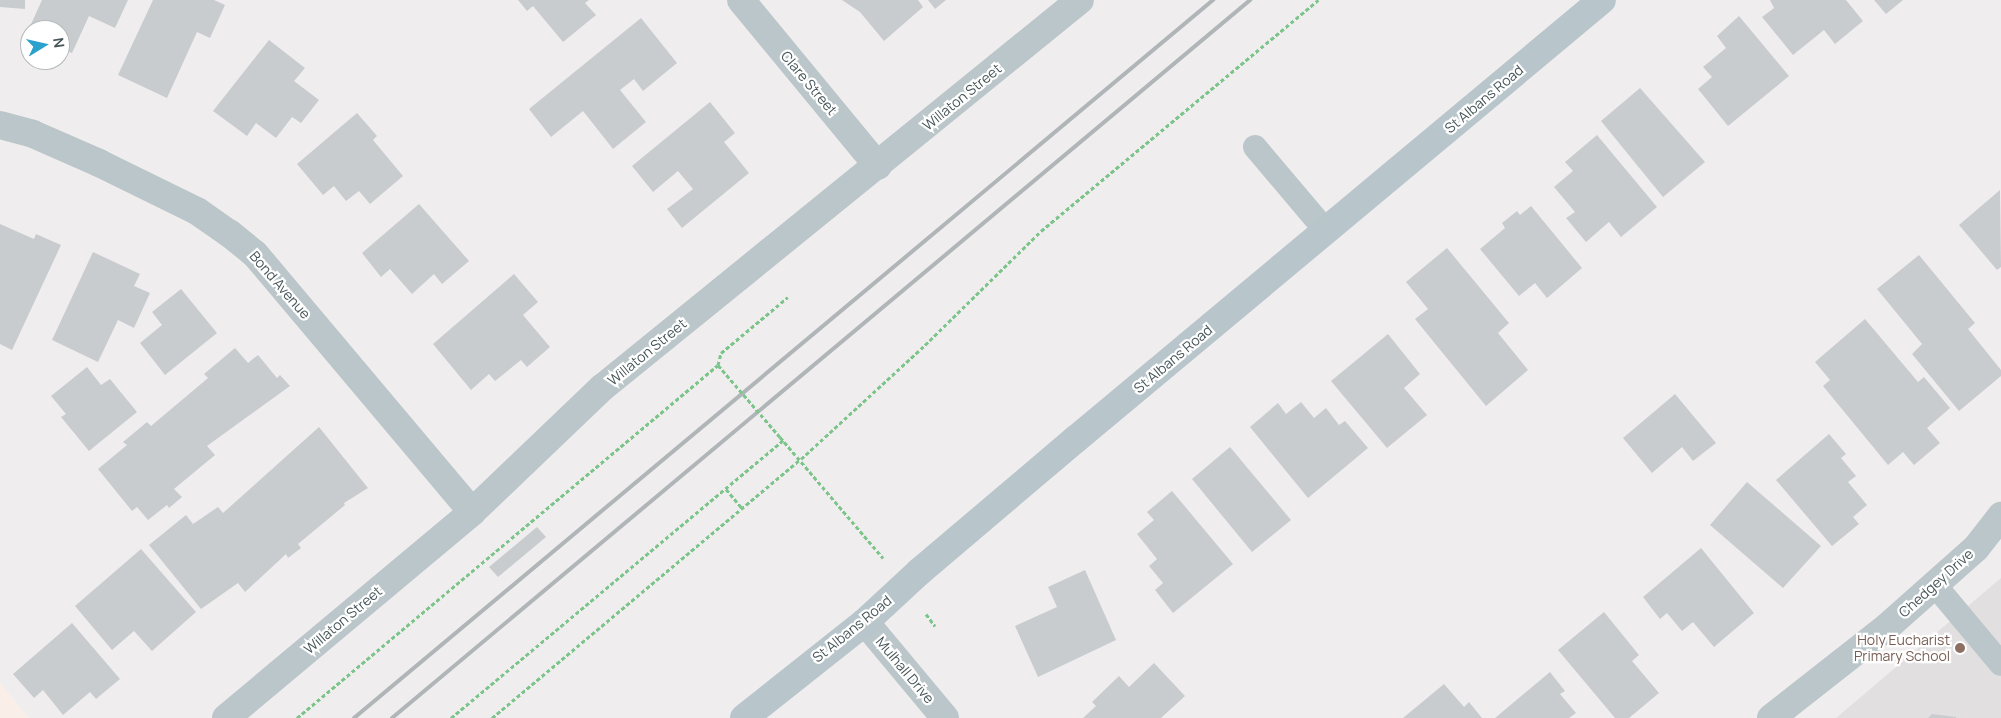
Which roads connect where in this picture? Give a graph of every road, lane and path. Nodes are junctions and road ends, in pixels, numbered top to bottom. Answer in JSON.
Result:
{"nodes":[{"id":1,"x":740,"y":0,"type":"edge"},
{"id":2,"x":1080,"y":0,"type":"edge"},
{"id":3,"x":1318,"y":0,"type":"edge"},
{"id":4,"x":1602,"y":0,"type":"edge"},
{"id":5,"x":0,"y":125,"type":"edge"},
{"id":6,"x":1255,"y":146,"type":"dead end"},
{"id":7,"x":878,"y":166,"type":"junction"},
{"id":8,"x":1326,"y":231,"type":"junction"},
{"id":9,"x":788,"y":297,"type":"dead end"},
{"id":10,"x":718,"y":365,"type":"junction"},
{"id":11,"x":784,"y":440,"type":"junction"},
{"id":12,"x":801,"y":459,"type":"junction"},
{"id":13,"x":726,"y":488,"type":"junction"},
{"id":14,"x":743,"y":510,"type":"junction"},
{"id":15,"x":472,"y":512,"type":"junction"},
{"id":16,"x":2001,"y":516,"type":"edge"},
{"id":17,"x":1934,"y":584,"type":"junction"},
{"id":18,"x":905,"y":585,"type":"junction"},
{"id":19,"x":865,"y":622,"type":"junction"},
{"id":20,"x":935,"y":626,"type":"dead end"},
{"id":21,"x":2001,"y":664,"type":"edge"},
{"id":22,"x":226,"y":718,"type":"edge"},
{"id":23,"x":297,"y":718,"type":"edge"},
{"id":24,"x":452,"y":718,"type":"edge"},
{"id":25,"x":492,"y":718,"type":"edge"},
{"id":26,"x":744,"y":718,"type":"edge"},
{"id":27,"x":945,"y":718,"type":"edge"},
{"id":28,"x":1771,"y":718,"type":"edge"}],
"edges":[{"from":1,"to":7,"type":"street","name":"Clare Street"},
{"from":2,"to":7,"type":"street","name":"Willaton Street"},
{"from":3,"to":12,"type":"path"},
{"from":4,"to":8,"type":"main road","name":"St Albans Road"},
{"from":5,"to":15,"type":"street","name":"Bond Avenue"},
{"from":6,"to":8,"type":"lane"},
{"from":7,"to":15,"type":"street","name":"Willaton Street"},
{"from":8,"to":18,"type":"main road","name":"St Albans Road"},
{"from":9,"to":10,"type":"path"},
{"from":10,"to":11,"type":"path","bridge":true},
{"from":10,"to":23,"type":"path"},
{"from":11,"to":12,"type":"path"},
{"from":11,"to":13,"type":"path"},
{"from":12,"to":14,"type":"path"},
{"from":12,"to":18,"type":"path"},
{"from":13,"to":14,"type":"path"},
{"from":13,"to":24,"type":"path"},
{"from":14,"to":25,"type":"path"},
{"from":15,"to":22,"type":"street","name":"Willaton Street"},
{"from":16,"to":17,"type":"street","name":"Chedgey Drive"},
{"from":17,"to":21,"type":"lane"},
{"from":17,"to":28,"type":"street","name":"Chedgey Drive"},
{"from":18,"to":19,"type":"main road","name":"St Albans Road"},
{"from":18,"to":20,"type":"path"},
{"from":19,"to":26,"type":"main road","name":"St Albans Road"},
{"from":19,"to":27,"type":"street","name":"Mulhall Drive"}]}
